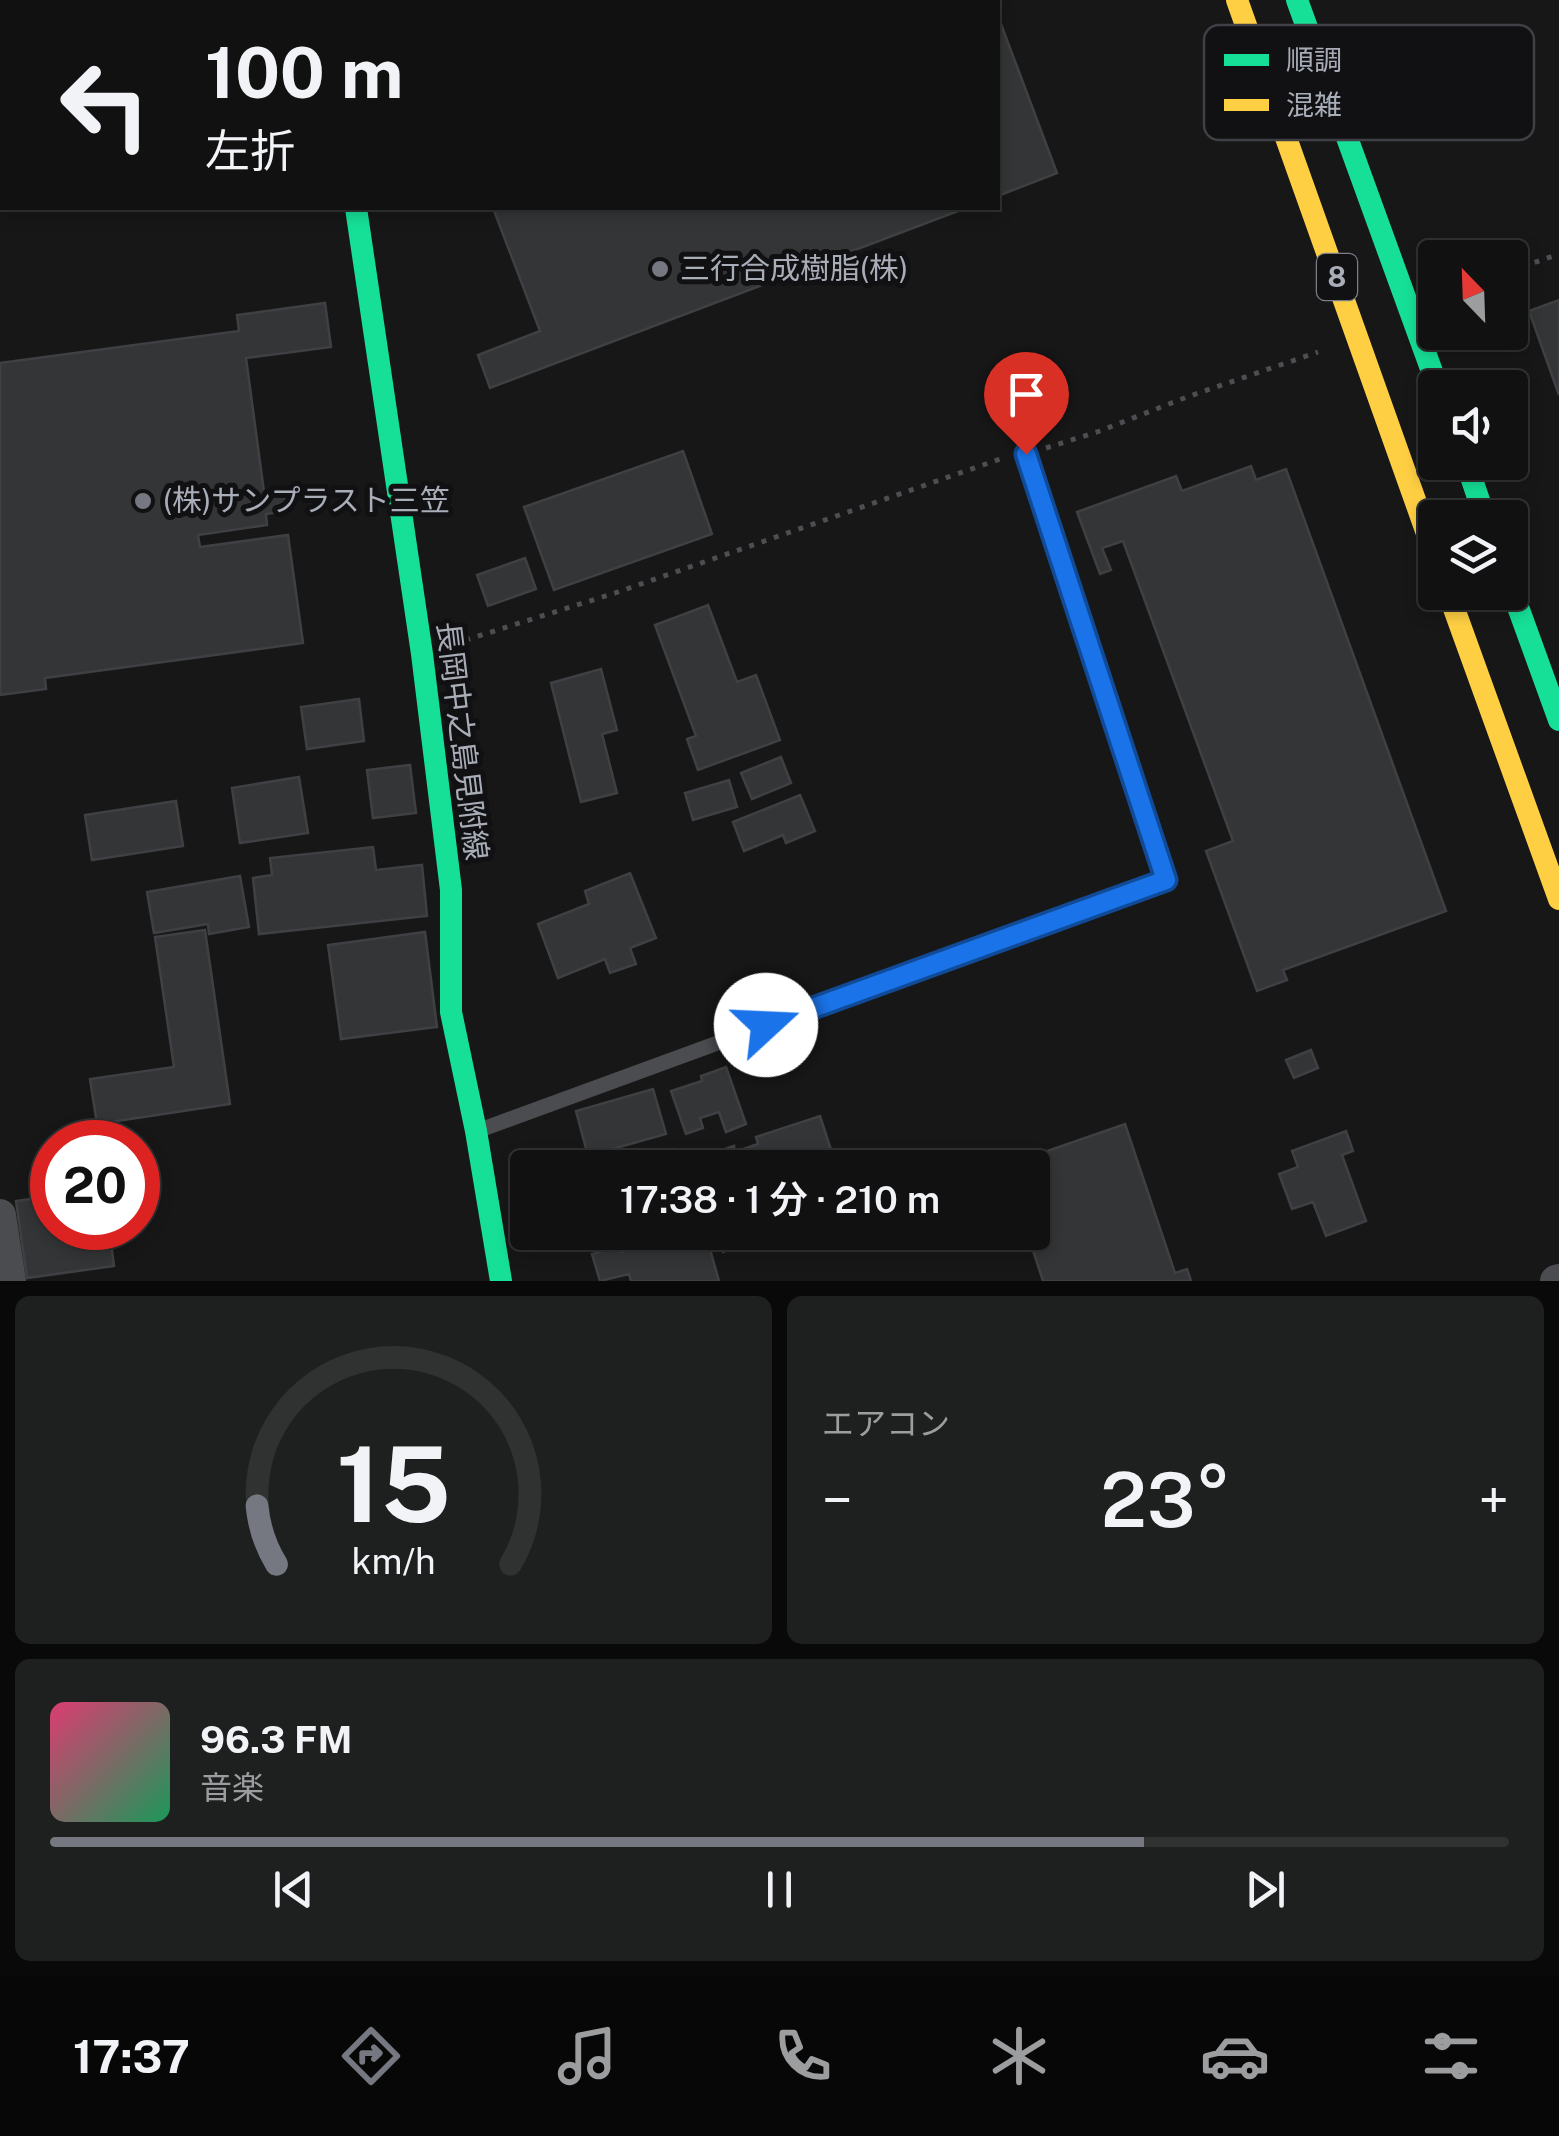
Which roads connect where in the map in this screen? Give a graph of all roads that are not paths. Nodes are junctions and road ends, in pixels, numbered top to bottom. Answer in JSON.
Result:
{"nodes":[{"id":1,"x":1238,"y":0,"type":"edge"},
{"id":2,"x":1297,"y":0,"type":"edge"},
{"id":3,"x":1247,"y":25,"type":"edge"},
{"id":4,"x":1306,"y":25,"type":"edge"},
{"id":5,"x":1288,"y":140,"type":"edge"},
{"id":6,"x":1348,"y":140,"type":"edge"},
{"id":7,"x":356,"y":210,"type":"edge"},
{"id":8,"x":1431,"y":370,"type":"edge"},
{"id":9,"x":1026,"y":454,"type":"road end"},
{"id":10,"x":1418,"y":507,"type":"edge"},
{"id":11,"x":1454,"y":610,"type":"edge"},
{"id":12,"x":1519,"y":610,"type":"edge"},
{"id":13,"x":1559,"y":720,"type":"edge"},
{"id":14,"x":1559,"y":900,"type":"edge"},
{"id":15,"x":476,"y":1132,"type":"junction"},
{"id":16,"x":0,"y":1216,"type":"edge"},
{"id":17,"x":10,"y":1281,"type":"edge"},
{"id":18,"x":501,"y":1281,"type":"edge"}],
"edges":[{"from":1,"to":3,"type":"main road","number":"8"},
{"from":2,"to":4,"type":"main road","number":"8"},
{"from":5,"to":10,"type":"main road","number":"8"},
{"from":6,"to":8,"type":"main road","number":"8"},
{"from":7,"to":15,"type":"main road","name":"長岡中之島見附線"},
{"from":9,"to":15,"type":"lane"},
{"from":11,"to":14,"type":"main road"},
{"from":12,"to":13,"type":"main road"},
{"from":15,"to":18,"type":"main road","name":"長岡中之島見附線"},
{"from":16,"to":17,"type":"street"}]}
